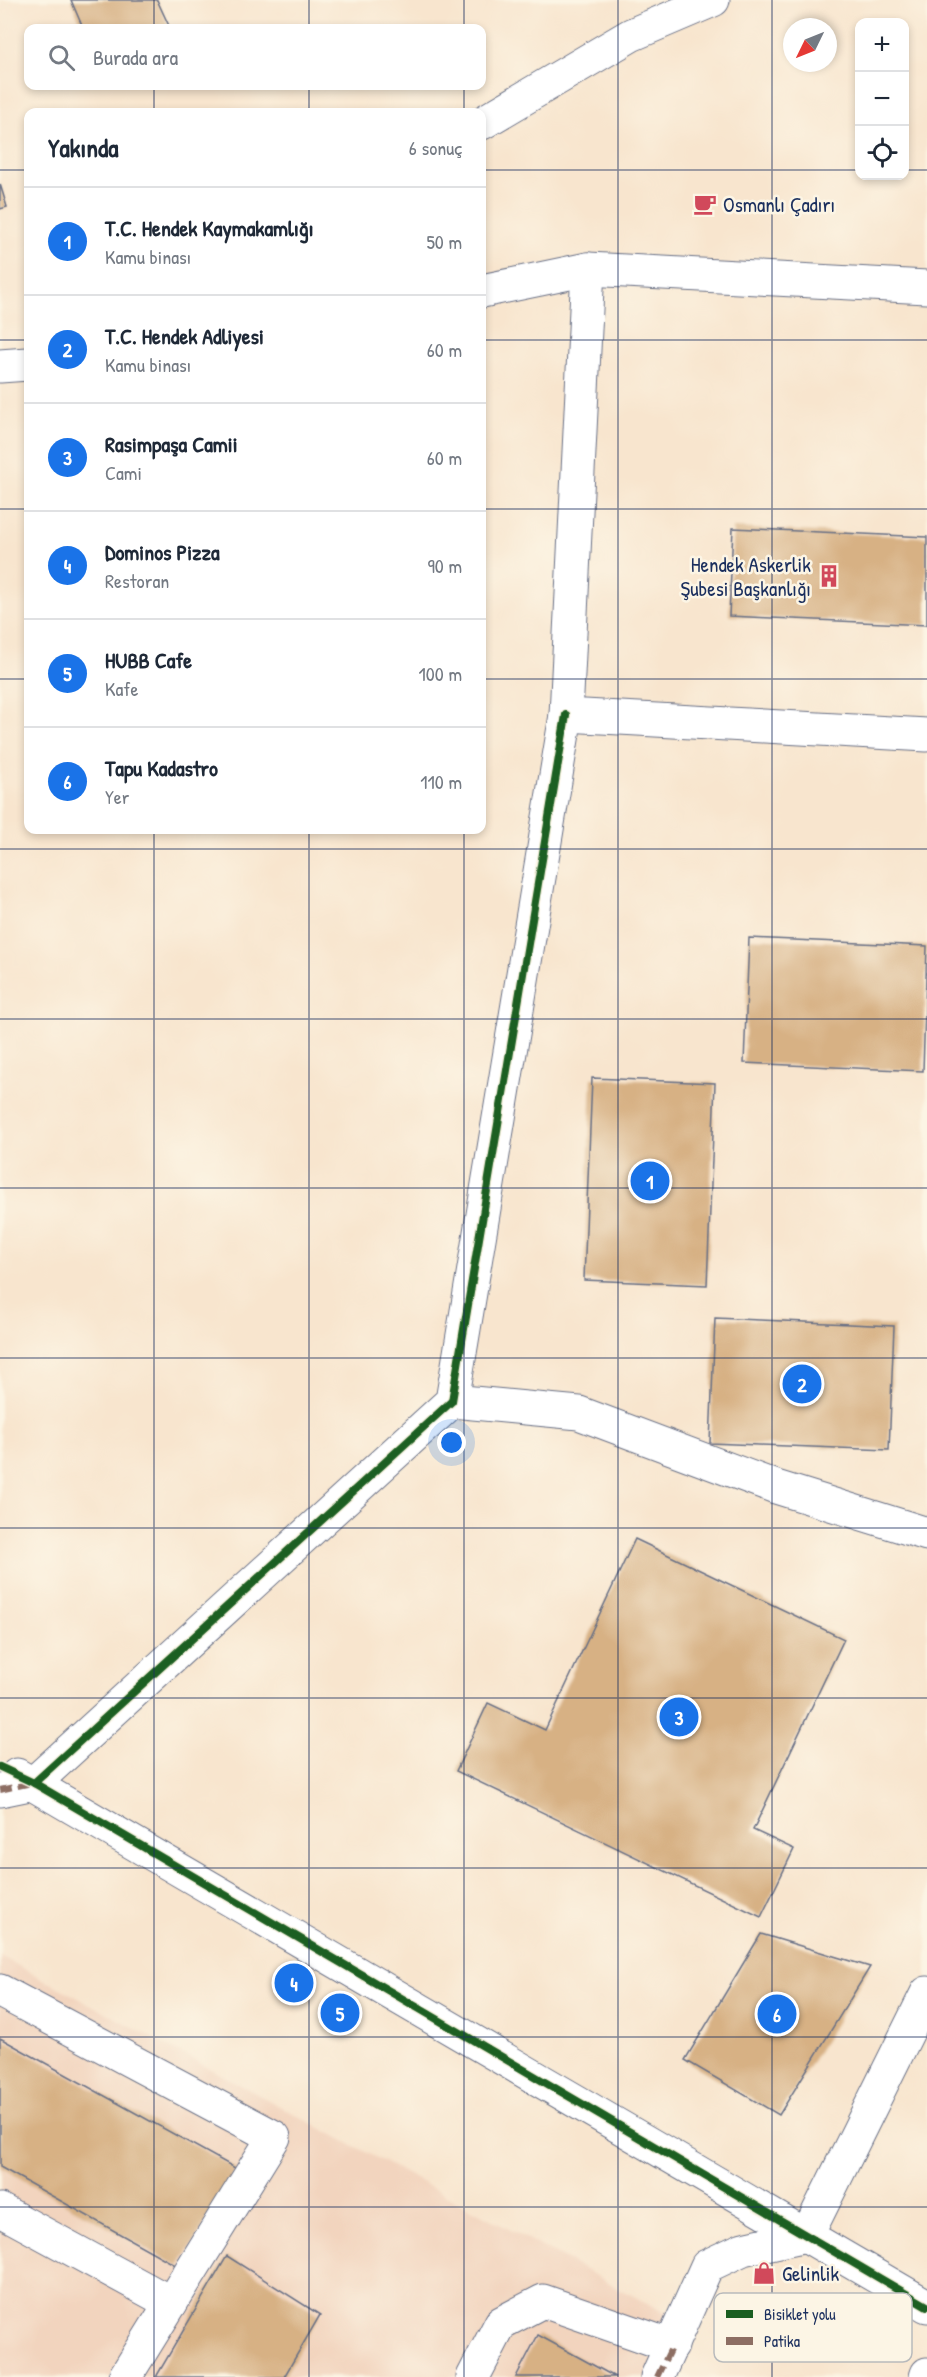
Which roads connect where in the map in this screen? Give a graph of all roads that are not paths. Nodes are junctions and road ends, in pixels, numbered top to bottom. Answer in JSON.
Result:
{"nodes":[{"id":1,"x":713,"y":0,"type":"edge"},
{"id":2,"x":486,"y":121,"type":"edge"},
{"id":3,"x":588,"y":269,"type":"junction"},
{"id":4,"x":927,"y":287,"type":"edge"},
{"id":5,"x":486,"y":290,"type":"edge"},
{"id":6,"x":24,"y":364,"type":"edge"},
{"id":7,"x":0,"y":366,"type":"edge"},
{"id":8,"x":566,"y":715,"type":"junction"},
{"id":9,"x":927,"y":735,"type":"edge"},
{"id":10,"x":452,"y":1401,"type":"junction"},
{"id":11,"x":927,"y":1534,"type":"edge"},
{"id":12,"x":0,"y":1767,"type":"edge"},
{"id":13,"x":34,"y":1783,"type":"junction"},
{"id":14,"x":0,"y":1790,"type":"edge"},
{"id":15,"x":0,"y":1991,"type":"edge"},
{"id":16,"x":927,"y":1994,"type":"edge"},
{"id":17,"x":0,"y":2210,"type":"edge"},
{"id":18,"x":807,"y":2235,"type":"junction"},
{"id":19,"x":905,"y":2293,"type":"edge"},
{"id":20,"x":912,"y":2297,"type":"edge"},
{"id":21,"x":171,"y":2303,"type":"junction"},
{"id":22,"x":927,"y":2306,"type":"edge"},
{"id":23,"x":672,"y":2346,"type":"junction"},
{"id":24,"x":125,"y":2377,"type":"edge"},
{"id":25,"x":472,"y":2377,"type":"edge"},
{"id":26,"x":657,"y":2377,"type":"edge"}],
"edges":[{"from":1,"to":2,"type":"street"},
{"from":3,"to":4,"type":"street"},
{"from":3,"to":5,"type":"street"},
{"from":3,"to":8,"type":"street"},
{"from":6,"to":7,"type":"street"},
{"from":8,"to":9,"type":"street"},
{"from":8,"to":10,"type":"street"},
{"from":10,"to":11,"type":"street"},
{"from":10,"to":13,"type":"street"},
{"from":12,"to":13,"type":"street"},
{"from":13,"to":14,"type":"street"},
{"from":13,"to":18,"type":"street"},
{"from":15,"to":21,"type":"street"},
{"from":16,"to":18,"type":"street"},
{"from":17,"to":21,"type":"street"},
{"from":18,"to":19,"type":"street"},
{"from":18,"to":23,"type":"street"},
{"from":20,"to":22,"type":"street"},
{"from":21,"to":24,"type":"street"},
{"from":23,"to":25,"type":"street"},
{"from":23,"to":26,"type":"street"}]}
